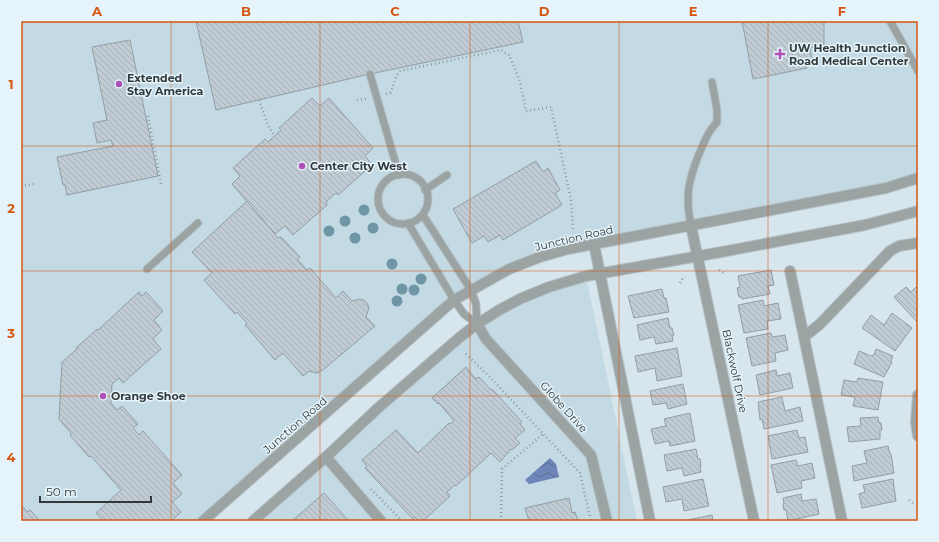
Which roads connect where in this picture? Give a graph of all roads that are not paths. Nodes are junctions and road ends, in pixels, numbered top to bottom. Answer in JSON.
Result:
{"nodes":[{"id":1,"x":890,"y":21,"type":"edge"},
{"id":2,"x":918,"y":71,"type":"edge"},
{"id":3,"x":370,"y":74,"type":"dead end"},
{"id":4,"x":712,"y":82,"type":"dead end"},
{"id":5,"x":398,"y":175,"type":"junction"},
{"id":6,"x":447,"y":175,"type":"dead end"},
{"id":7,"x":918,"y":178,"type":"edge"},
{"id":8,"x":426,"y":190,"type":"junction"},
{"id":9,"x":918,"y":211,"type":"edge"},
{"id":10,"x":423,"y":215,"type":"junction"},
{"id":11,"x":198,"y":223,"type":"dead end"},
{"id":12,"x":408,"y":223,"type":"junction"},
{"id":13,"x":691,"y":226,"type":"junction"},
{"id":14,"x":918,"y":243,"type":"edge"},
{"id":15,"x":594,"y":244,"type":"junction"},
{"id":16,"x":698,"y":256,"type":"junction"},
{"id":17,"x":147,"y":269,"type":"dead end"},
{"id":18,"x":790,"y":271,"type":"dead end"},
{"id":19,"x":600,"y":274,"type":"junction"},
{"id":20,"x":471,"y":290,"type":"junction"},
{"id":21,"x":454,"y":300,"type":"junction"},
{"id":22,"x":477,"y":324,"type":"junction"},
{"id":23,"x":804,"y":337,"type":"junction"},
{"id":24,"x":918,"y":394,"type":"edge"},
{"id":25,"x":918,"y":431,"type":"edge"},
{"id":26,"x":326,"y":457,"type":"junction"},
{"id":27,"x":203,"y":521,"type":"edge"},
{"id":28,"x":253,"y":521,"type":"edge"},
{"id":29,"x":381,"y":521,"type":"edge"},
{"id":30,"x":607,"y":521,"type":"edge"},
{"id":31,"x":650,"y":521,"type":"edge"},
{"id":32,"x":754,"y":521,"type":"edge"},
{"id":33,"x":842,"y":521,"type":"edge"}],
"edges":[{"from":1,"to":2,"type":"lane"},
{"from":3,"to":5,"type":"lane"},
{"from":4,"to":13,"type":"lane"},
{"from":5,"to":8,"type":"lane"},
{"from":5,"to":12,"type":"lane"},
{"from":6,"to":8,"type":"lane"},
{"from":7,"to":13,"type":"street","name":"Junction Road"},
{"from":8,"to":10,"type":"lane"},
{"from":9,"to":16,"type":"street"},
{"from":10,"to":12,"type":"lane"},
{"from":10,"to":20,"type":"lane"},
{"from":11,"to":17,"type":"lane"},
{"from":12,"to":21,"type":"lane"},
{"from":13,"to":15,"type":"street","name":"Junction Road"},
{"from":13,"to":16,"type":"street","name":"Blackwolf Drive"},
{"from":14,"to":23,"type":"street"},
{"from":15,"to":19,"type":"street"},
{"from":15,"to":20,"type":"street","name":"Junction Road"},
{"from":16,"to":19,"type":"street"},
{"from":16,"to":32,"type":"street","name":"Blackwolf Drive"},
{"from":18,"to":23,"type":"street"},
{"from":19,"to":22,"type":"street"},
{"from":19,"to":31,"type":"street"},
{"from":20,"to":21,"type":"street","name":"Junction Road"},
{"from":20,"to":22,"type":"lane"},
{"from":21,"to":22,"type":"lane"},
{"from":21,"to":27,"type":"street","name":"Junction Road"},
{"from":22,"to":26,"type":"street"},
{"from":22,"to":30,"type":"street","name":"Globe Drive"},
{"from":23,"to":33,"type":"street"},
{"from":24,"to":25,"type":"street"},
{"from":26,"to":28,"type":"street"},
{"from":26,"to":29,"type":"street"}]}
